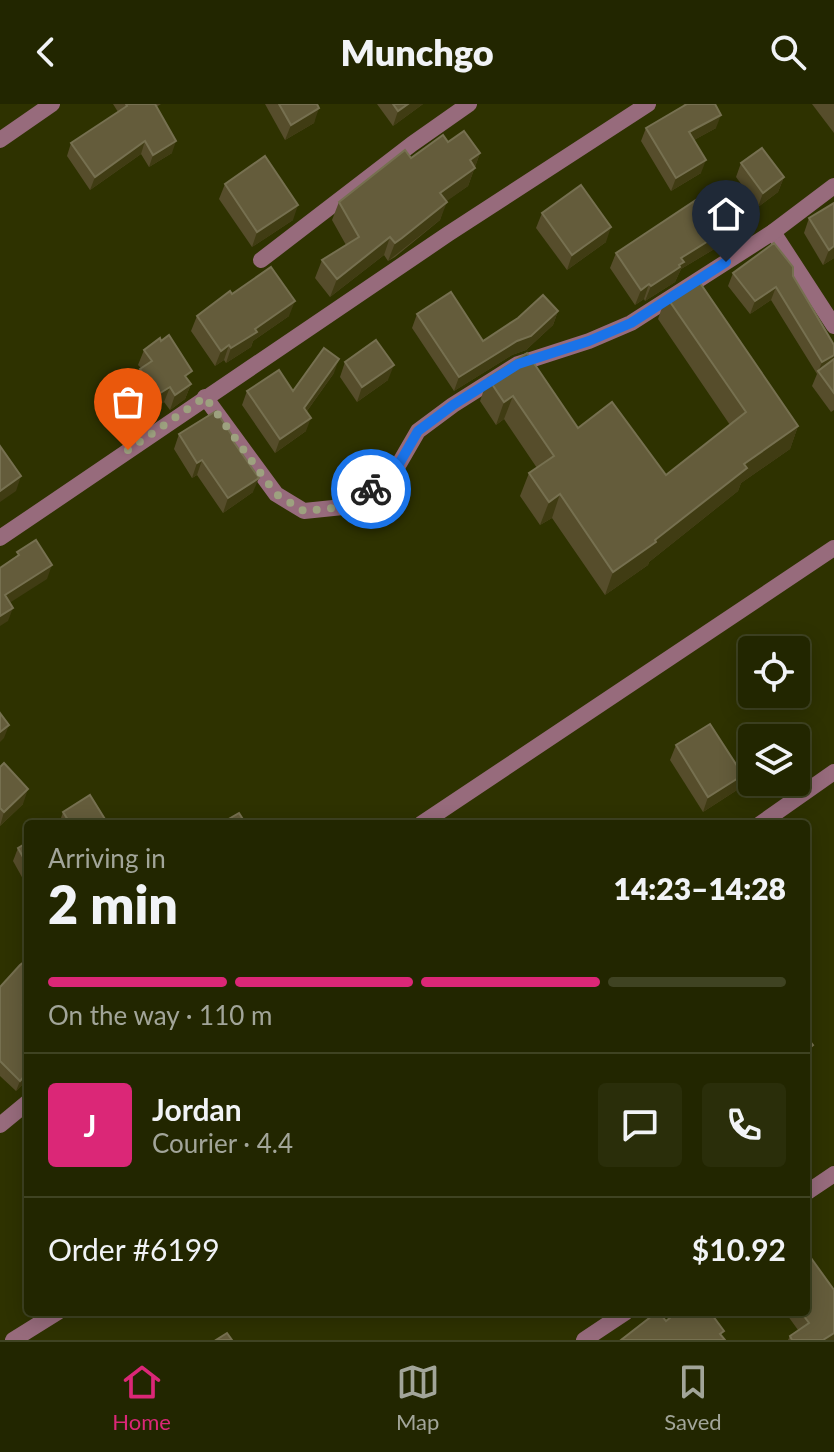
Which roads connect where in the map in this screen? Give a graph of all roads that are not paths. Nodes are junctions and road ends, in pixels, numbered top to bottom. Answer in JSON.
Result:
{"nodes":[{"id":1,"x":52,"y":104,"type":"edge"},
{"id":2,"x":469,"y":104,"type":"edge"},
{"id":3,"x":648,"y":104,"type":"edge"},
{"id":4,"x":0,"y":140,"type":"edge"},
{"id":5,"x":834,"y":186,"type":"edge"},
{"id":6,"x":773,"y":232,"type":"junction"},
{"id":7,"x":261,"y":260,"type":"dead end"},
{"id":8,"x":834,"y":326,"type":"edge"},
{"id":9,"x":205,"y":397,"type":"junction"},
{"id":10,"x":0,"y":538,"type":"edge"},
{"id":11,"x":834,"y":548,"type":"edge"},
{"id":12,"x":834,"y":772,"type":"edge"},
{"id":13,"x":427,"y":820,"type":"edge"},
{"id":14,"x":766,"y":820,"type":"edge"},
{"id":15,"x":24,"y":1105,"type":"edge"},
{"id":16,"x":0,"y":1125,"type":"edge"},
{"id":17,"x":834,"y":1174,"type":"edge"},
{"id":18,"x":810,"y":1190,"type":"edge"},
{"id":19,"x":52,"y":1316,"type":"edge"},
{"id":20,"x":620,"y":1316,"type":"edge"},
{"id":21,"x":13,"y":1340,"type":"edge"},
{"id":22,"x":584,"y":1340,"type":"edge"}],
"edges":[{"from":1,"to":4,"type":"street"},
{"from":2,"to":7,"type":"street"},
{"from":3,"to":9,"type":"street"},
{"from":5,"to":6,"type":"street"},
{"from":6,"to":8,"type":"street"},
{"from":6,"to":9,"type":"street"},
{"from":9,"to":10,"type":"street"},
{"from":11,"to":13,"type":"street"},
{"from":12,"to":14,"type":"street"},
{"from":15,"to":16,"type":"street"},
{"from":17,"to":18,"type":"street"},
{"from":19,"to":21,"type":"street"},
{"from":20,"to":22,"type":"street"}]}
